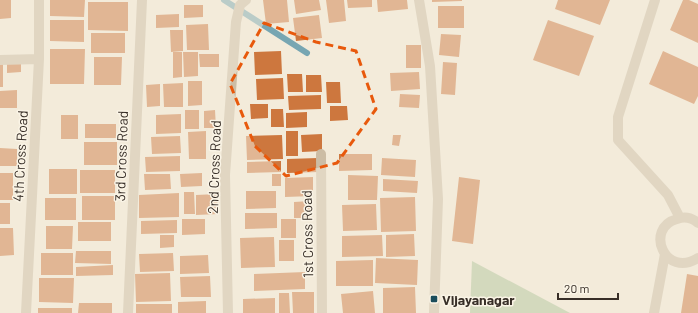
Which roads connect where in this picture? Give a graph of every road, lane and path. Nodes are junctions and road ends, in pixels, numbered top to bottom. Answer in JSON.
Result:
{"nodes":[{"id":1,"x":39,"y":0,"type":"edge"},
{"id":2,"x":142,"y":0,"type":"edge"},
{"id":3,"x":246,"y":0,"type":"edge"},
{"id":4,"x":419,"y":0,"type":"edge"},
{"id":5,"x":655,"y":0,"type":"edge"},
{"id":6,"x":39,"y":59,"type":"junction"},
{"id":7,"x":0,"y":60,"type":"edge"},
{"id":8,"x":321,"y":154,"type":"dead end"},
{"id":9,"x":680,"y":218,"type":"junction"},
{"id":10,"x":698,"y":223,"type":"edge"},
{"id":11,"x":665,"y":254,"type":"junction"},
{"id":12,"x":698,"y":258,"type":"edge"},
{"id":13,"x":26,"y":313,"type":"edge"},
{"id":14,"x":128,"y":313,"type":"edge"},
{"id":15,"x":228,"y":313,"type":"edge"},
{"id":16,"x":322,"y":313,"type":"edge"},
{"id":17,"x":434,"y":313,"type":"edge"},
{"id":18,"x":654,"y":313,"type":"edge"}],
"edges":[{"from":1,"to":6,"type":"street","name":"4th Cross Road"},
{"from":2,"to":14,"type":"street","name":"3rd Cross Road"},
{"from":3,"to":15,"type":"street","name":"2nd Cross Road"},
{"from":4,"to":17,"type":"street"},
{"from":5,"to":9,"type":"street"},
{"from":6,"to":7,"type":"street"},
{"from":6,"to":13,"type":"street","name":"4th Cross Road"},
{"from":8,"to":16,"type":"street","name":"1st Cross Road"},
{"from":9,"to":10,"type":"street"},
{"from":9,"to":11,"type":"street"},
{"from":11,"to":12,"type":"street"},
{"from":11,"to":18,"type":"street"}]}
